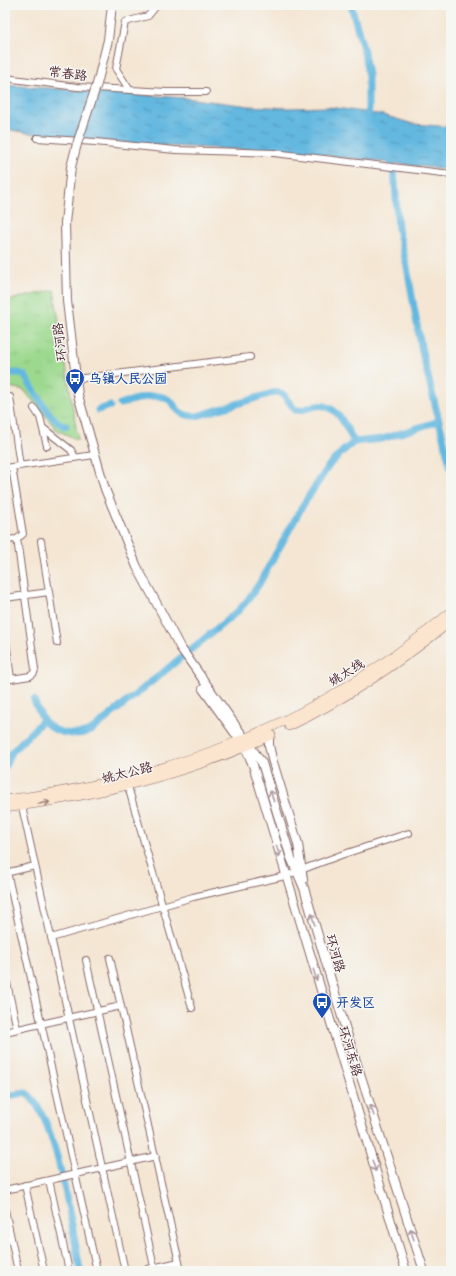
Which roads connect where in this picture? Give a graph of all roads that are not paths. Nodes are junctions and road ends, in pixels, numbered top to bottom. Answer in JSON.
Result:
{"nodes":[{"id":1,"x":112,"y":5,"type":"edge"},
{"id":2,"x":157,"y":5,"type":"edge"},
{"id":3,"x":5,"y":78,"type":"edge"},
{"id":4,"x":129,"y":90,"type":"junction"},
{"id":5,"x":206,"y":92,"type":"dead end"},
{"id":6,"x":37,"y":138,"type":"dead end"},
{"id":7,"x":451,"y":174,"type":"edge"},
{"id":8,"x":250,"y":357,"type":"dead end"},
{"id":9,"x":76,"y":379,"type":"junction"},
{"id":10,"x":10,"y":397,"type":"dead end"},
{"id":11,"x":34,"y":408,"type":"dead end"},
{"id":12,"x":43,"y":428,"type":"junction"},
{"id":13,"x":47,"y":446,"type":"dead end"},
{"id":14,"x":94,"y":455,"type":"junction"},
{"id":15,"x":75,"y":457,"type":"junction"},
{"id":16,"x":20,"y":466,"type":"junction"},
{"id":17,"x":12,"y":467,"type":"junction"},
{"id":18,"x":5,"y":468,"type":"edge"},
{"id":19,"x":17,"y":538,"type":"junction"},
{"id":20,"x":5,"y":540,"type":"edge"},
{"id":21,"x":41,"y":541,"type":"dead end"},
{"id":22,"x":49,"y":592,"type":"junction"},
{"id":23,"x":25,"y":595,"type":"junction"},
{"id":24,"x":5,"y":598,"type":"edge"},
{"id":25,"x":451,"y":612,"type":"edge"},
{"id":26,"x":451,"y":621,"type":"edge"},
{"id":27,"x":5,"y":634,"type":"edge"},
{"id":28,"x":57,"y":643,"type":"dead end"},
{"id":29,"x":8,"y":680,"type":"edge"},
{"id":30,"x":269,"y":736,"type":"junction"},
{"id":31,"x":245,"y":743,"type":"junction"},
{"id":32,"x":127,"y":782,"type":"junction"},
{"id":33,"x":5,"y":800,"type":"edge"},
{"id":34,"x":21,"y":802,"type":"junction"},
{"id":35,"x":5,"y":808,"type":"edge"},
{"id":36,"x":409,"y":833,"type":"dead end"},
{"id":37,"x":35,"y":866,"type":"junction"},
{"id":38,"x":6,"y":873,"type":"edge"},
{"id":39,"x":285,"y":876,"type":"junction"},
{"id":40,"x":304,"y":888,"type":"junction"},
{"id":41,"x":162,"y":907,"type":"junction"},
{"id":42,"x":51,"y":938,"type":"junction"},
{"id":43,"x":110,"y":958,"type":"dead end"},
{"id":44,"x":86,"y":960,"type":"dead end"},
{"id":45,"x":5,"y":974,"type":"edge"},
{"id":46,"x":121,"y":1006,"type":"junction"},
{"id":47,"x":192,"y":1008,"type":"dead end"},
{"id":48,"x":97,"y":1012,"type":"junction"},
{"id":49,"x":68,"y":1018,"type":"junction"},
{"id":50,"x":42,"y":1024,"type":"junction"},
{"id":51,"x":17,"y":1029,"type":"junction"},
{"id":52,"x":5,"y":1032,"type":"edge"},
{"id":53,"x":156,"y":1156,"type":"junction"},
{"id":54,"x":131,"y":1162,"type":"junction"},
{"id":55,"x":102,"y":1168,"type":"junction"},
{"id":56,"x":72,"y":1175,"type":"junction"},
{"id":57,"x":51,"y":1180,"type":"junction"},
{"id":58,"x":25,"y":1186,"type":"junction"},
{"id":59,"x":5,"y":1190,"type":"edge"},
{"id":60,"x":5,"y":1210,"type":"edge"},
{"id":61,"x":179,"y":1262,"type":"junction"},
{"id":62,"x":154,"y":1269,"type":"edge"},
{"id":63,"x":18,"y":1271,"type":"edge"},
{"id":64,"x":44,"y":1271,"type":"edge"},
{"id":65,"x":69,"y":1271,"type":"edge"},
{"id":66,"x":97,"y":1271,"type":"edge"},
{"id":67,"x":125,"y":1271,"type":"edge"},
{"id":68,"x":139,"y":1271,"type":"edge"},
{"id":69,"x":182,"y":1271,"type":"edge"},
{"id":70,"x":406,"y":1271,"type":"edge"},
{"id":71,"x":424,"y":1271,"type":"edge"}],
"edges":[{"from":1,"to":9,"type":"street","name":"环河路","bridge":true},
{"from":2,"to":4,"type":"street"},
{"from":3,"to":4,"type":"street","name":"常春路"},
{"from":4,"to":5,"type":"street","name":"常春路"},
{"from":6,"to":7,"type":"street"},
{"from":8,"to":9,"type":"street"},
{"from":9,"to":14,"type":"street","name":"环河路"},
{"from":10,"to":16,"type":"street"},
{"from":11,"to":12,"type":"street"},
{"from":12,"to":13,"type":"street"},
{"from":12,"to":15,"type":"street"},
{"from":14,"to":15,"type":"street"},
{"from":14,"to":31,"type":"street","name":"环河路"},
{"from":15,"to":16,"type":"street"},
{"from":16,"to":17,"type":"street"},
{"from":17,"to":18,"type":"street"},
{"from":17,"to":19,"type":"street"},
{"from":19,"to":20,"type":"street"},
{"from":19,"to":23,"type":"street"},
{"from":21,"to":22,"type":"street"},
{"from":22,"to":23,"type":"street"},
{"from":22,"to":28,"type":"street"},
{"from":23,"to":24,"type":"street"},
{"from":23,"to":29,"type":"street"},
{"from":25,"to":31,"type":"main road","name":"姚太线"},
{"from":26,"to":30,"type":"main road","name":"姚太线"},
{"from":27,"to":29,"type":"street"},
{"from":30,"to":31,"type":"main road","name":"姚太线"},
{"from":30,"to":40,"type":"street"},
{"from":31,"to":32,"type":"main road","name":"姚太公路"},
{"from":31,"to":39,"type":"street","name":"环河东路","one_way":true},
{"from":40,"to":31,"type":"street","name":"环河路","one_way":true},
{"from":32,"to":34,"type":"main road","name":"姚太公路"},
{"from":32,"to":41,"type":"street"},
{"from":33,"to":34,"type":"main road","name":"姚太公路"},
{"from":34,"to":35,"type":"main road","name":"姚太公路"},
{"from":34,"to":37,"type":"street"},
{"from":36,"to":39,"type":"street"},
{"from":37,"to":38,"type":"street"},
{"from":37,"to":42,"type":"street"},
{"from":38,"to":50,"type":"street"},
{"from":39,"to":41,"type":"street"},
{"from":39,"to":70,"type":"street","name":"环河东路","one_way":true},
{"from":71,"to":40,"type":"street","name":"环河路","one_way":true},
{"from":41,"to":42,"type":"street"},
{"from":41,"to":47,"type":"street"},
{"from":42,"to":49,"type":"street"},
{"from":43,"to":46,"type":"street"},
{"from":44,"to":48,"type":"street"},
{"from":45,"to":51,"type":"street"},
{"from":46,"to":48,"type":"street"},
{"from":46,"to":53,"type":"street"},
{"from":48,"to":49,"type":"street"},
{"from":48,"to":54,"type":"street"},
{"from":49,"to":50,"type":"street"},
{"from":49,"to":55,"type":"street"},
{"from":50,"to":51,"type":"street"},
{"from":50,"to":56,"type":"street"},
{"from":51,"to":52,"type":"street"},
{"from":53,"to":54,"type":"street"},
{"from":53,"to":61,"type":"street"},
{"from":54,"to":55,"type":"street"},
{"from":54,"to":62,"type":"street"},
{"from":55,"to":56,"type":"street"},
{"from":55,"to":67,"type":"street"},
{"from":56,"to":57,"type":"street"},
{"from":56,"to":66,"type":"street"},
{"from":57,"to":58,"type":"street"},
{"from":57,"to":65,"type":"street"},
{"from":58,"to":59,"type":"street"},
{"from":58,"to":64,"type":"street"},
{"from":60,"to":63,"type":"street"},
{"from":61,"to":62,"type":"street"},
{"from":61,"to":69,"type":"street"},
{"from":62,"to":68,"type":"street"}]}
